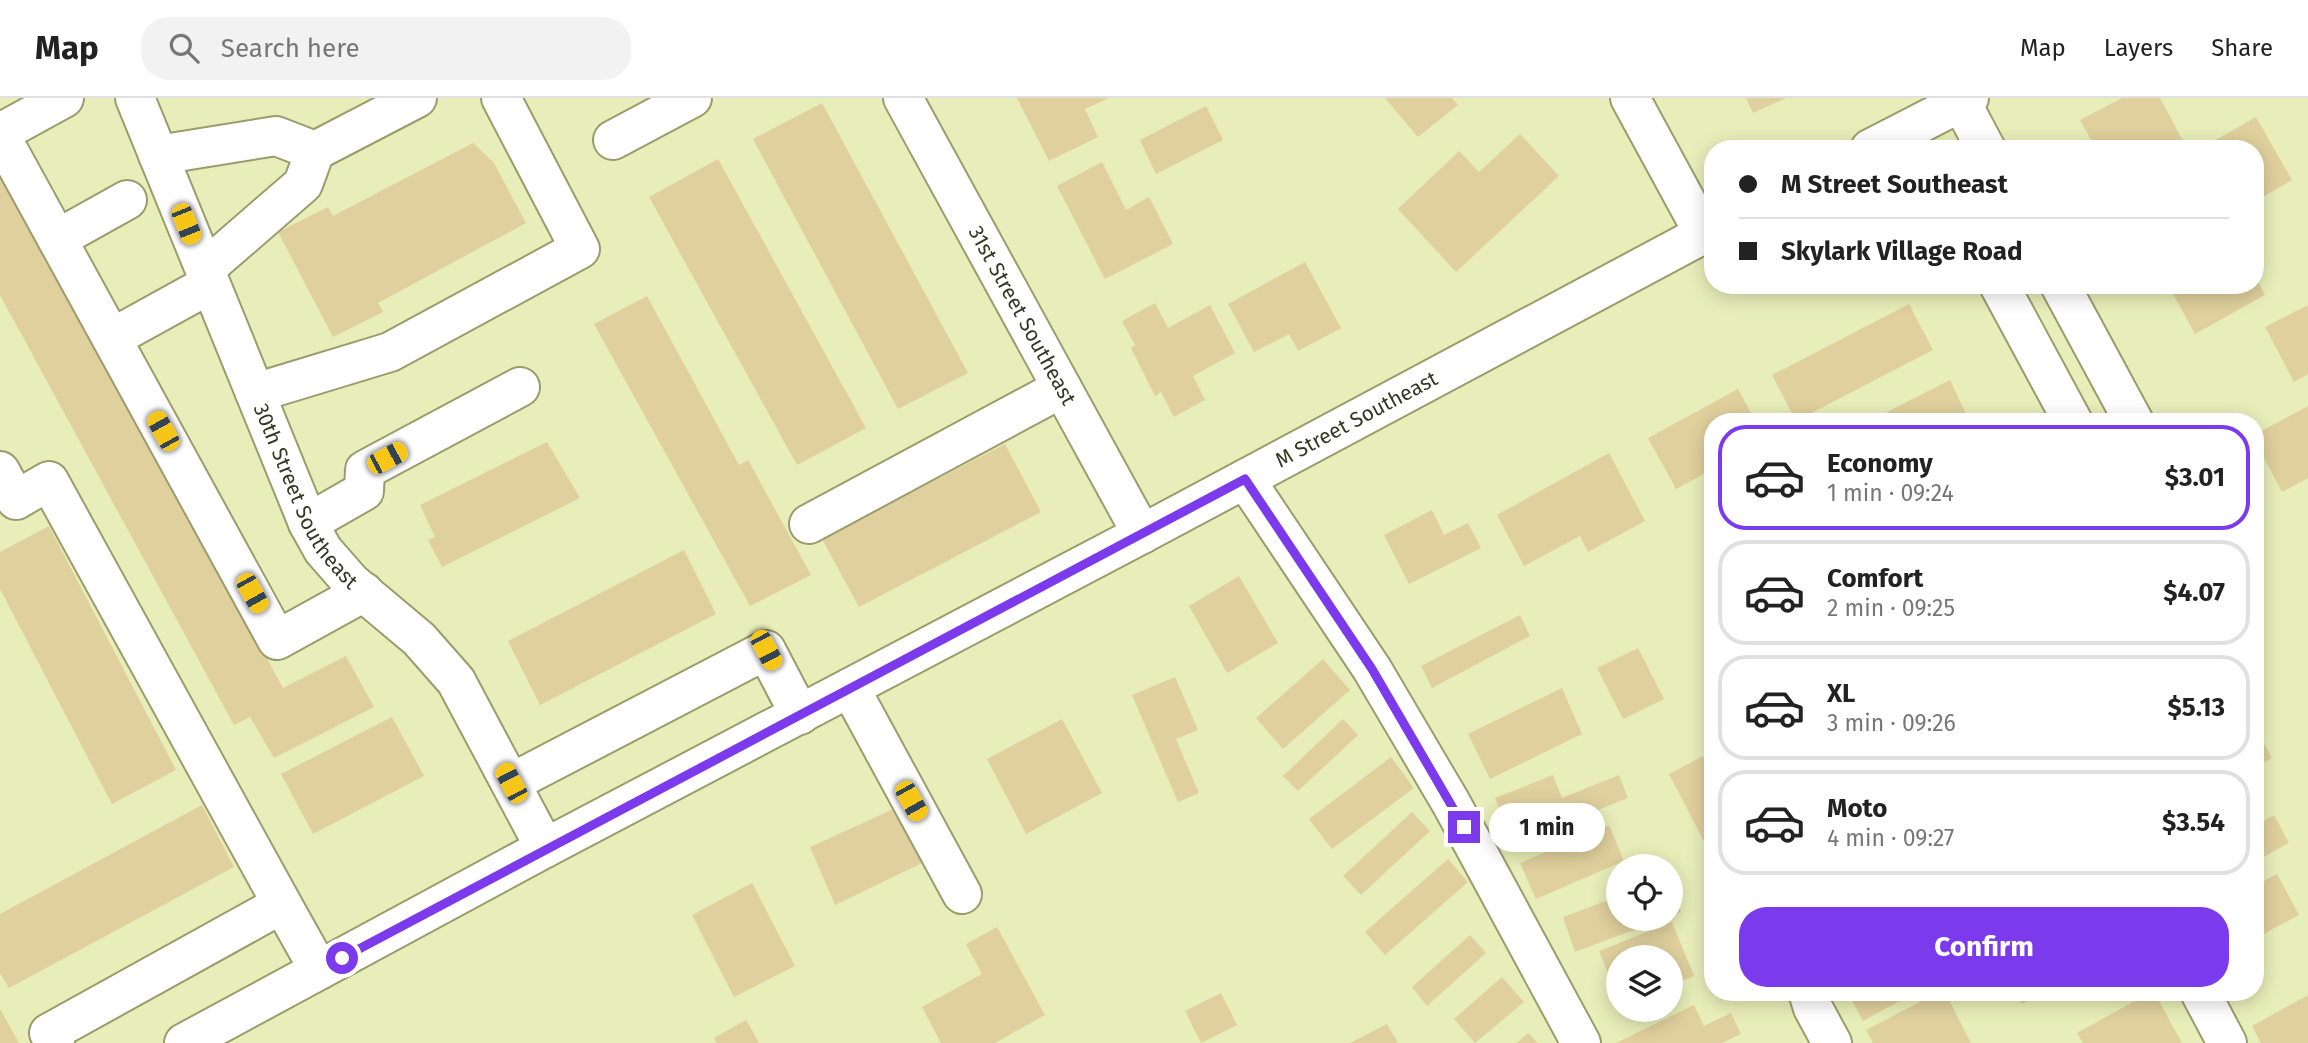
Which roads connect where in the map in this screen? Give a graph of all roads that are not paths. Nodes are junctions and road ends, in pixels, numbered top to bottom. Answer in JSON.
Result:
{"nodes":[{"id":1,"x":64,"y":98,"type":"edge"},
{"id":2,"x":135,"y":98,"type":"edge"},
{"id":3,"x":417,"y":98,"type":"edge"},
{"id":4,"x":501,"y":98,"type":"edge"},
{"id":5,"x":692,"y":98,"type":"edge"},
{"id":6,"x":903,"y":98,"type":"edge"},
{"id":7,"x":1630,"y":98,"type":"edge"},
{"id":8,"x":1965,"y":100,"type":"edge"},
{"id":9,"x":0,"y":134,"type":"edge"},
{"id":10,"x":1919,"y":138,"type":"edge"},
{"id":11,"x":613,"y":140,"type":"dead end"},
{"id":12,"x":1982,"y":140,"type":"edge"},
{"id":13,"x":314,"y":151,"type":"junction"},
{"id":14,"x":158,"y":155,"type":"junction"},
{"id":15,"x":127,"y":200,"type":"dead end"},
{"id":16,"x":1704,"y":224,"type":"edge"},
{"id":17,"x":1704,"y":233,"type":"edge"},
{"id":18,"x":57,"y":239,"type":"junction"},
{"id":19,"x":207,"y":276,"type":"junction"},
{"id":20,"x":2004,"y":294,"type":"edge"},
{"id":21,"x":2065,"y":294,"type":"edge"},
{"id":22,"x":112,"y":338,"type":"junction"},
{"id":23,"x":520,"y":387,"type":"dead end"},
{"id":24,"x":1062,"y":388,"type":"junction"},
{"id":25,"x":254,"y":393,"type":"junction"},
{"id":26,"x":2068,"y":413,"type":"edge"},
{"id":27,"x":2129,"y":413,"type":"edge"},
{"id":28,"x":0,"y":471,"type":"edge"},
{"id":29,"x":1245,"y":479,"type":"junction"},
{"id":30,"x":308,"y":523,"type":"junction"},
{"id":31,"x":809,"y":524,"type":"dead end"},
{"id":32,"x":1142,"y":534,"type":"junction"},
{"id":33,"x":364,"y":593,"type":"junction"},
{"id":34,"x":850,"y":688,"type":"junction"},
{"id":35,"x":800,"y":715,"type":"junction"},
{"id":36,"x":511,"y":783,"type":"junction"},
{"id":37,"x":545,"y":848,"type":"junction"},
{"id":38,"x":962,"y":894,"type":"dead end"},
{"id":39,"x":282,"y":904,"type":"junction"},
{"id":40,"x":319,"y":970,"type":"junction"},
{"id":41,"x":1811,"y":1001,"type":"edge"},
{"id":42,"x":2205,"y":1001,"type":"edge"},
{"id":43,"x":55,"y":1043,"type":"edge"},
{"id":44,"x":184,"y":1043,"type":"edge"},
{"id":45,"x":1581,"y":1043,"type":"edge"},
{"id":46,"x":1832,"y":1043,"type":"edge"},
{"id":47,"x":2227,"y":1043,"type":"edge"}],
"edges":[{"from":1,"to":9,"type":"street"},
{"from":2,"to":14,"type":"street","name":"30th Street Southeast"},
{"from":3,"to":13,"type":"street"},
{"from":4,"to":25,"type":"street"},
{"from":5,"to":11,"type":"street"},
{"from":6,"to":24,"type":"street","name":"31st Street Southeast"},
{"from":7,"to":16,"type":"street"},
{"from":8,"to":10,"type":"street"},
{"from":8,"to":12,"type":"street"},
{"from":9,"to":18,"type":"street"},
{"from":13,"to":14,"type":"street"},
{"from":13,"to":19,"type":"street"},
{"from":14,"to":19,"type":"street","name":"30th Street Southeast"},
{"from":15,"to":18,"type":"street"},
{"from":17,"to":29,"type":"street","name":"M Street Southeast"},
{"from":18,"to":22,"type":"street"},
{"from":19,"to":22,"type":"street"},
{"from":19,"to":25,"type":"street","name":"30th Street Southeast"},
{"from":20,"to":26,"type":"street"},
{"from":21,"to":27,"type":"street"},
{"from":22,"to":33,"type":"street"},
{"from":23,"to":30,"type":"street"},
{"from":24,"to":31,"type":"street"},
{"from":24,"to":32,"type":"street","name":"31st Street Southeast"},
{"from":25,"to":30,"type":"street","name":"30th Street Southeast"},
{"from":28,"to":39,"type":"street"},
{"from":29,"to":32,"type":"street","name":"M Street Southeast"},
{"from":29,"to":45,"type":"street"},
{"from":30,"to":33,"type":"street","name":"30th Street Southeast"},
{"from":32,"to":34,"type":"street","name":"M Street Southeast"},
{"from":33,"to":36,"type":"street","name":"30th Street Southeast"},
{"from":34,"to":35,"type":"street","name":"M Street Southeast"},
{"from":34,"to":38,"type":"street"},
{"from":35,"to":36,"type":"street"},
{"from":35,"to":37,"type":"street","name":"M Street Southeast"},
{"from":36,"to":37,"type":"street","name":"30th Street Southeast"},
{"from":37,"to":40,"type":"street","name":"M Street Southeast"},
{"from":39,"to":40,"type":"street"},
{"from":39,"to":43,"type":"street"},
{"from":40,"to":44,"type":"street","name":"M Street Southeast"},
{"from":41,"to":46,"type":"street"},
{"from":42,"to":47,"type":"street"}]}
